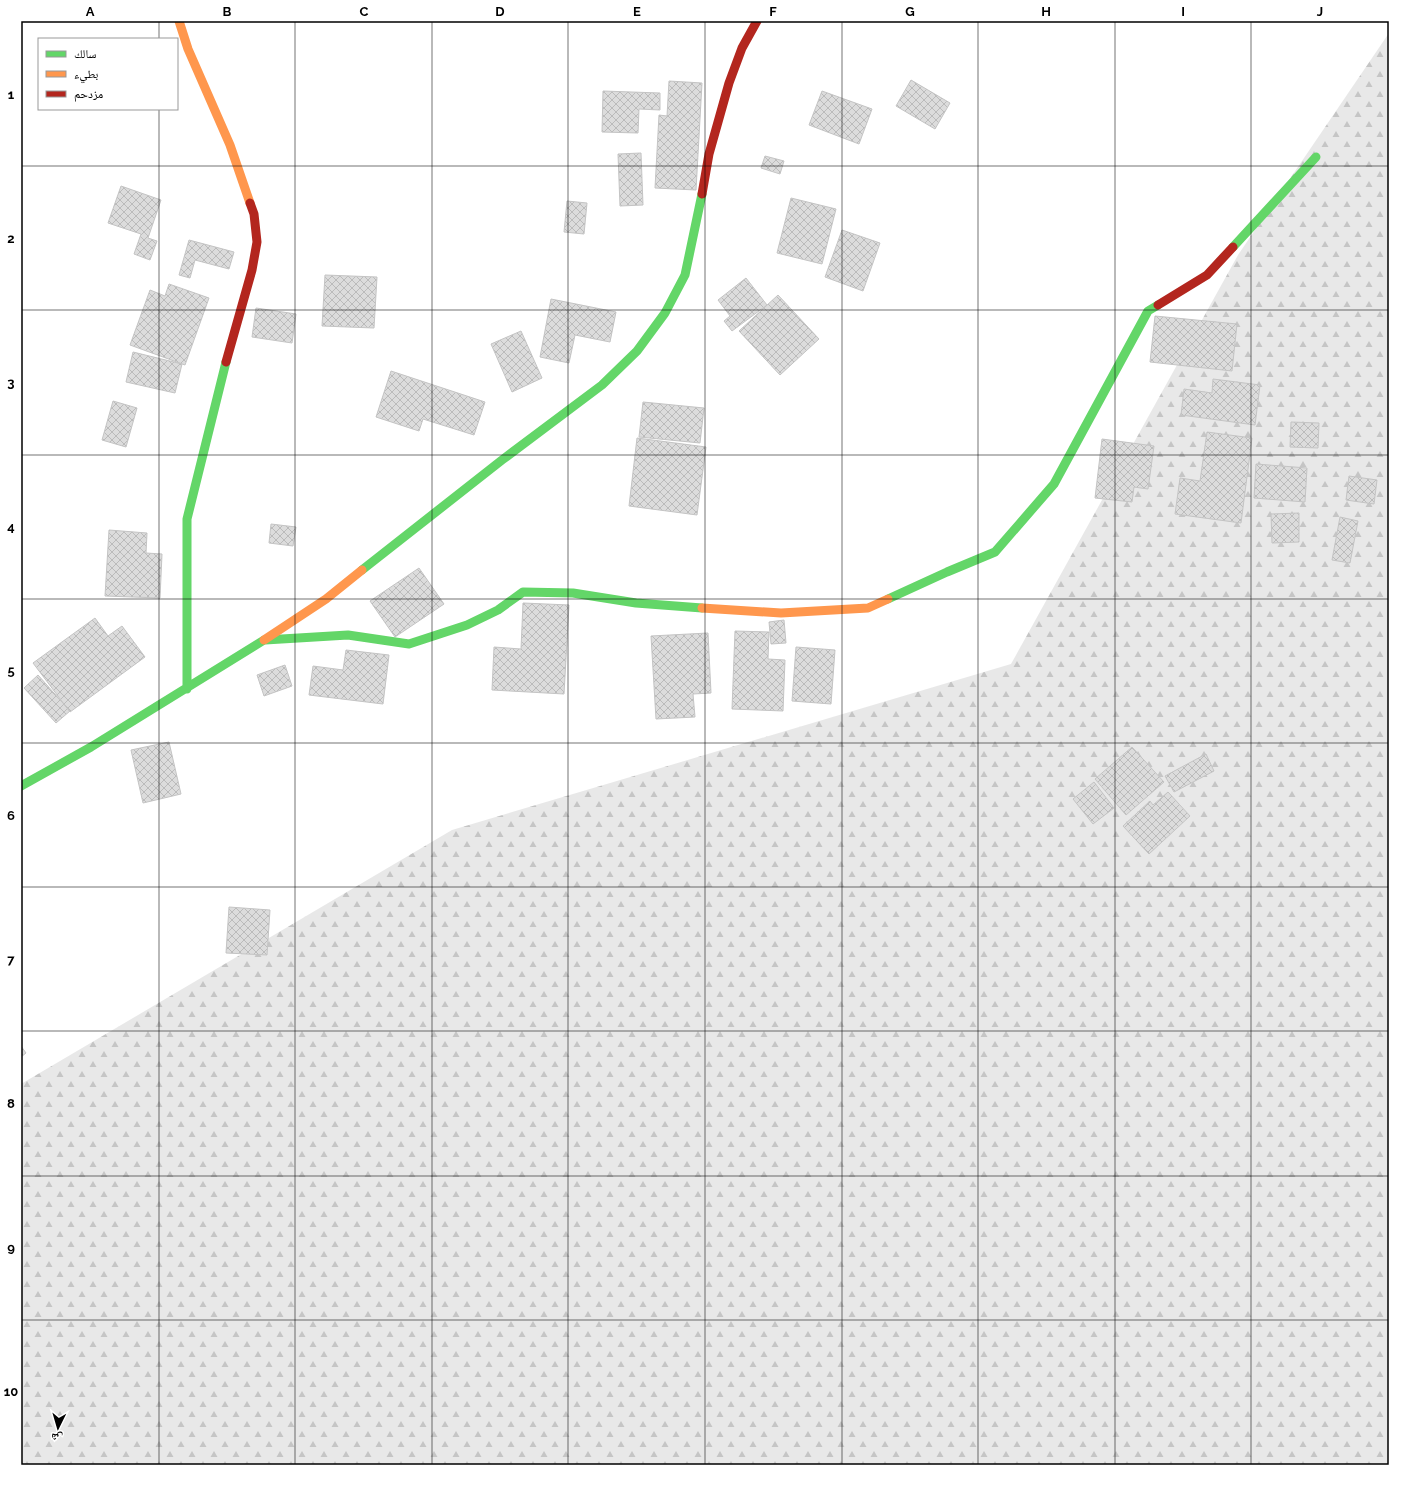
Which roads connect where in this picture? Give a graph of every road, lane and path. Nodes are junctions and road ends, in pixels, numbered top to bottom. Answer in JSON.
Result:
{"nodes":[{"id":1,"x":179,"y":21,"type":"edge"},
{"id":2,"x":758,"y":21,"type":"edge"},
{"id":3,"x":1316,"y":157,"type":"dead end"},
{"id":4,"x":265,"y":640,"type":"junction"},
{"id":5,"x":187,"y":689,"type":"junction"},
{"id":6,"x":21,"y":786,"type":"edge"}],
"edges":[{"from":1,"to":5,"type":"street"},
{"from":2,"to":4,"type":"street"},
{"from":3,"to":4,"type":"street"},
{"from":4,"to":5,"type":"street"},
{"from":5,"to":6,"type":"street"}]}
